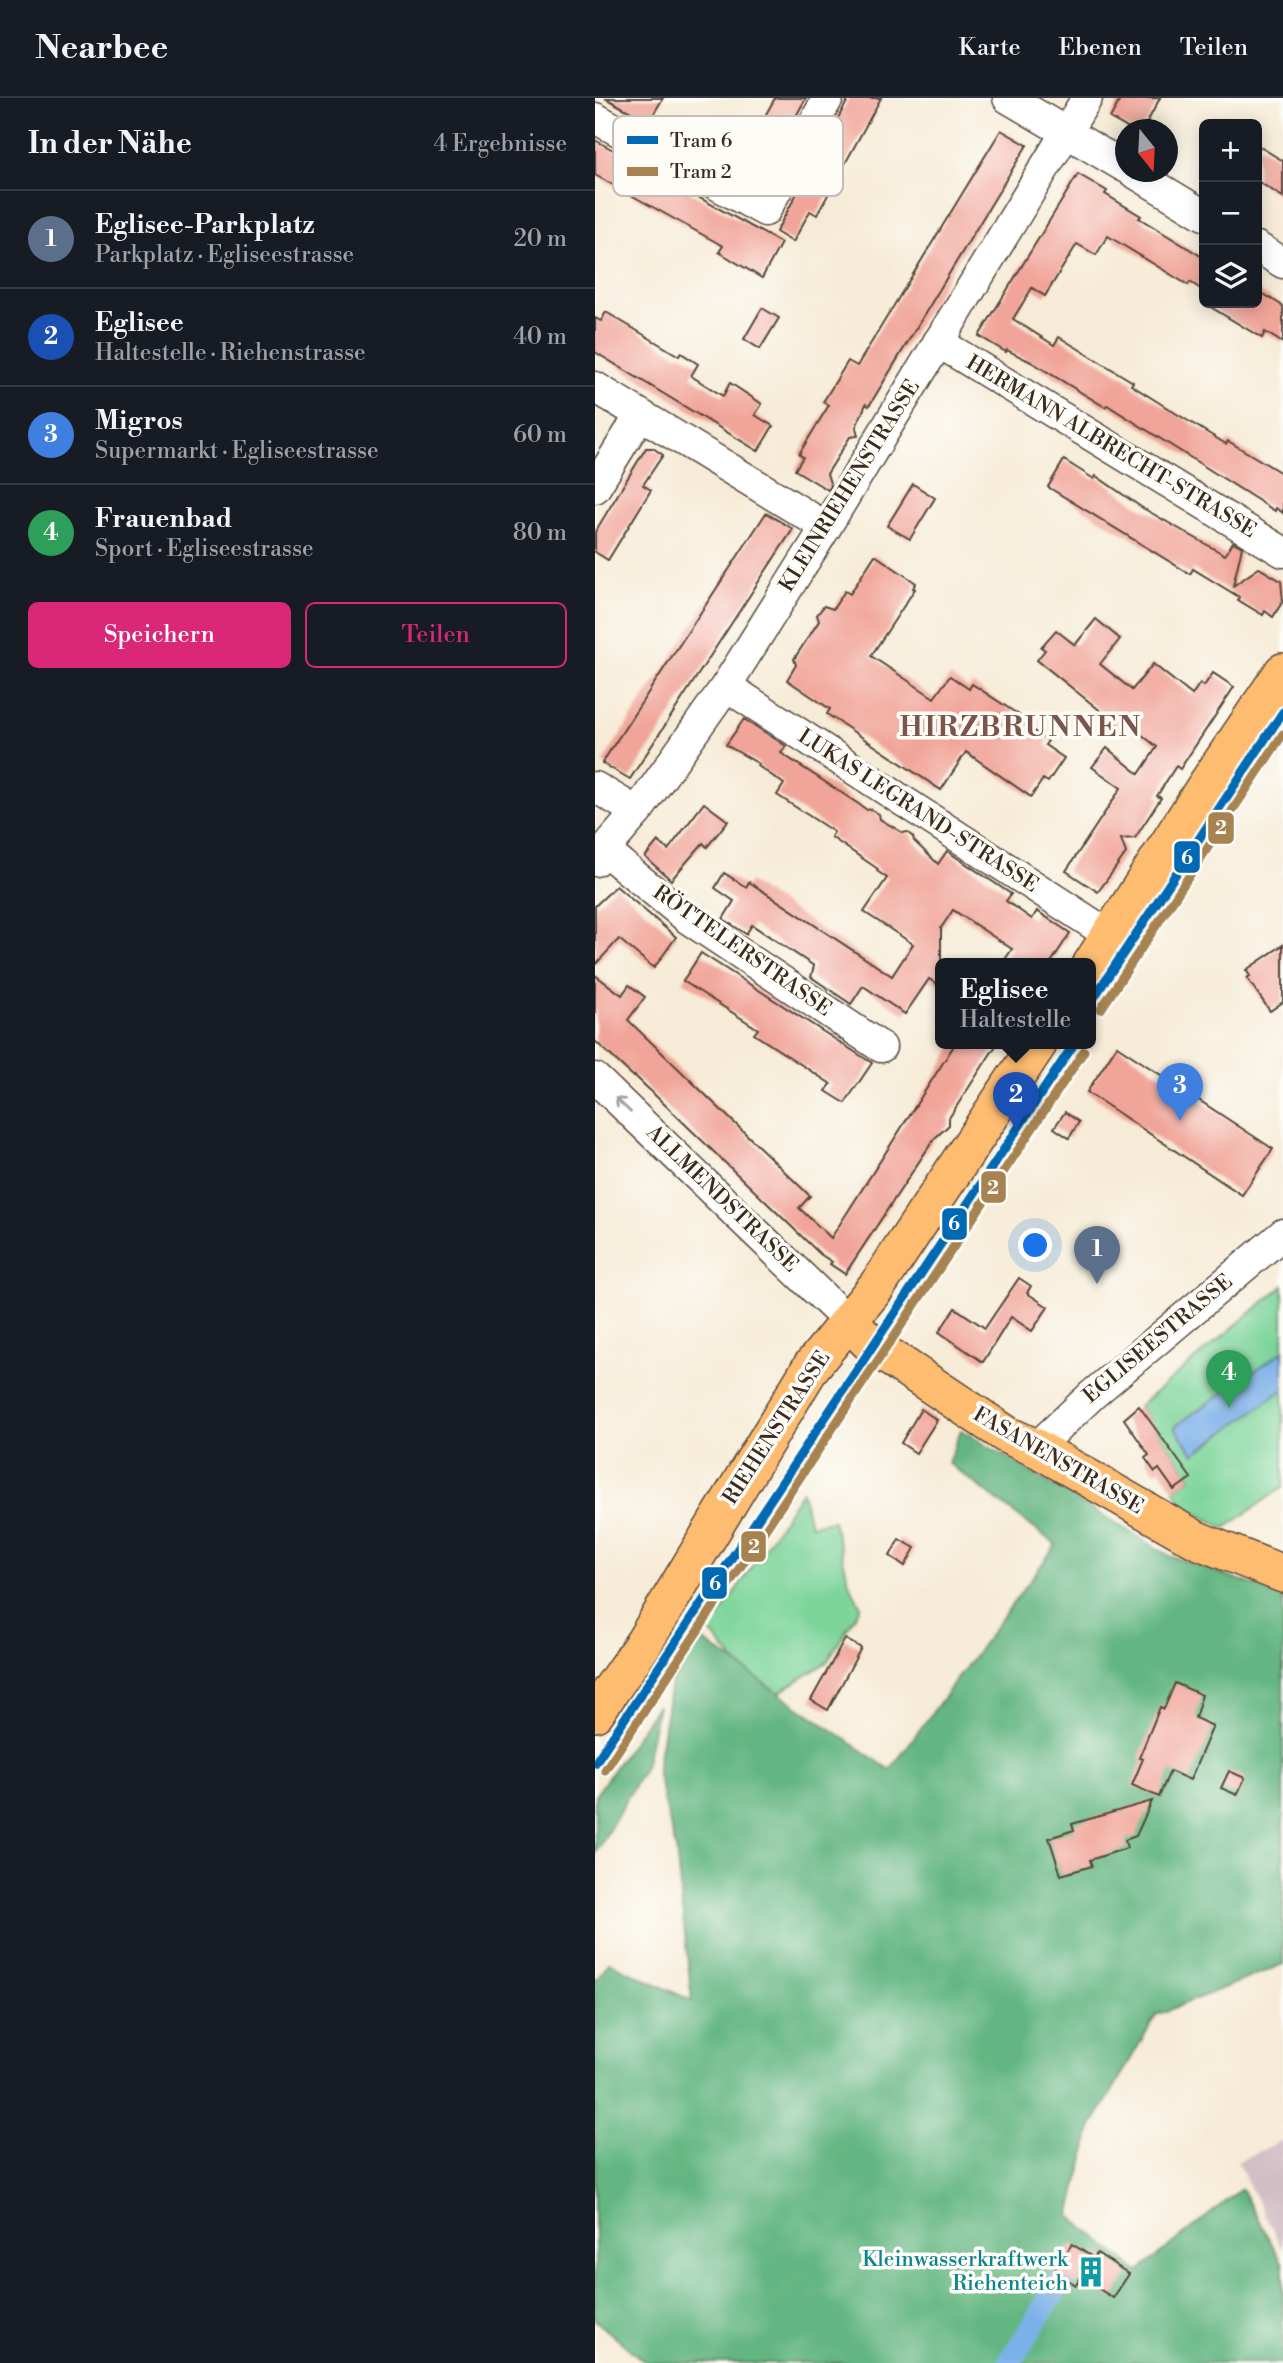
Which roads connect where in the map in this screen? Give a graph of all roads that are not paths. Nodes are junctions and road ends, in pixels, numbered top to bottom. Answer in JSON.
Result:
{"nodes":[{"id":1,"x":828,"y":98,"type":"edge"},
{"id":2,"x":1008,"y":98,"type":"edge"},
{"id":3,"x":1087,"y":98,"type":"edge"},
{"id":4,"x":818,"y":116,"type":"edge"},
{"id":5,"x":1068,"y":132,"type":"junction"},
{"id":6,"x":1115,"y":161,"type":"edge"},
{"id":7,"x":1150,"y":182,"type":"edge"},
{"id":8,"x":740,"y":196,"type":"edge"},
{"id":9,"x":773,"y":196,"type":"edge"},
{"id":10,"x":1199,"y":212,"type":"edge"},
{"id":11,"x":1262,"y":250,"type":"edge"},
{"id":12,"x":1283,"y":263,"type":"edge"},
{"id":13,"x":938,"y":342,"type":"junction"},
{"id":14,"x":595,"y":387,"type":"edge"},
{"id":15,"x":640,"y":415,"type":"junction"},
{"id":16,"x":595,"y":488,"type":"edge"},
{"id":17,"x":826,"y":527,"type":"junction"},
{"id":18,"x":1283,"y":552,"type":"edge"},
{"id":19,"x":1283,"y":672,"type":"edge"},
{"id":20,"x":726,"y":687,"type":"junction"},
{"id":21,"x":595,"y":787,"type":"edge"},
{"id":22,"x":637,"y":812,"type":"junction"},
{"id":23,"x":600,"y":856,"type":"edge"},
{"id":24,"x":1101,"y":950,"type":"edge"},
{"id":25,"x":881,"y":1047,"type":"dead end"},
{"id":26,"x":1035,"y":1049,"type":"edge"},
{"id":27,"x":595,"y":1079,"type":"edge"},
{"id":28,"x":1283,"y":1234,"type":"edge"},
{"id":29,"x":849,"y":1322,"type":"junction"},
{"id":30,"x":1036,"y":1448,"type":"junction"},
{"id":31,"x":1283,"y":1574,"type":"edge"},
{"id":32,"x":595,"y":1713,"type":"edge"}],
"edges":[{"from":1,"to":4,"type":"street"},
{"from":2,"to":5,"type":"street"},
{"from":3,"to":5,"type":"street","name":"KLEINRIEHENSTRASSE"},
{"from":5,"to":6,"type":"street"},
{"from":5,"to":13,"type":"street","name":"KLEINRIEHENSTRASSE"},
{"from":7,"to":10,"type":"street"},
{"from":8,"to":9,"type":"street"},
{"from":11,"to":12,"type":"street"},
{"from":13,"to":17,"type":"street","name":"KLEINRIEHENSTRASSE"},
{"from":13,"to":18,"type":"street","name":"HERMANN ALBRECHT-STRASSE"},
{"from":14,"to":15,"type":"street"},
{"from":15,"to":16,"type":"street"},
{"from":15,"to":17,"type":"street"},
{"from":17,"to":20,"type":"street","name":"KLEINRIEHENSTRASSE"},
{"from":19,"to":24,"type":"main road"},
{"from":20,"to":22,"type":"street","name":"KLEINRIEHENSTRASSE"},
{"from":20,"to":24,"type":"street","name":"LUKAS LEGRAND-STRASSE"},
{"from":21,"to":22,"type":"street"},
{"from":22,"to":23,"type":"street","name":"KLEINRIEHENSTRASSE"},
{"from":23,"to":25,"type":"street","name":"RÖTTELERSTRASSE"},
{"from":26,"to":29,"type":"main road","name":"RIEHENSTRASSE"},
{"from":29,"to":27,"type":"street","name":"ALLMENDSTRASSE","one_way":true},
{"from":28,"to":30,"type":"street","name":"EGLISEESTRASSE"},
{"from":29,"to":30,"type":"main road","name":"FASANENSTRASSE"},
{"from":29,"to":32,"type":"main road","name":"RIEHENSTRASSE"},
{"from":30,"to":31,"type":"main road","name":"FASANENSTRASSE"}]}
